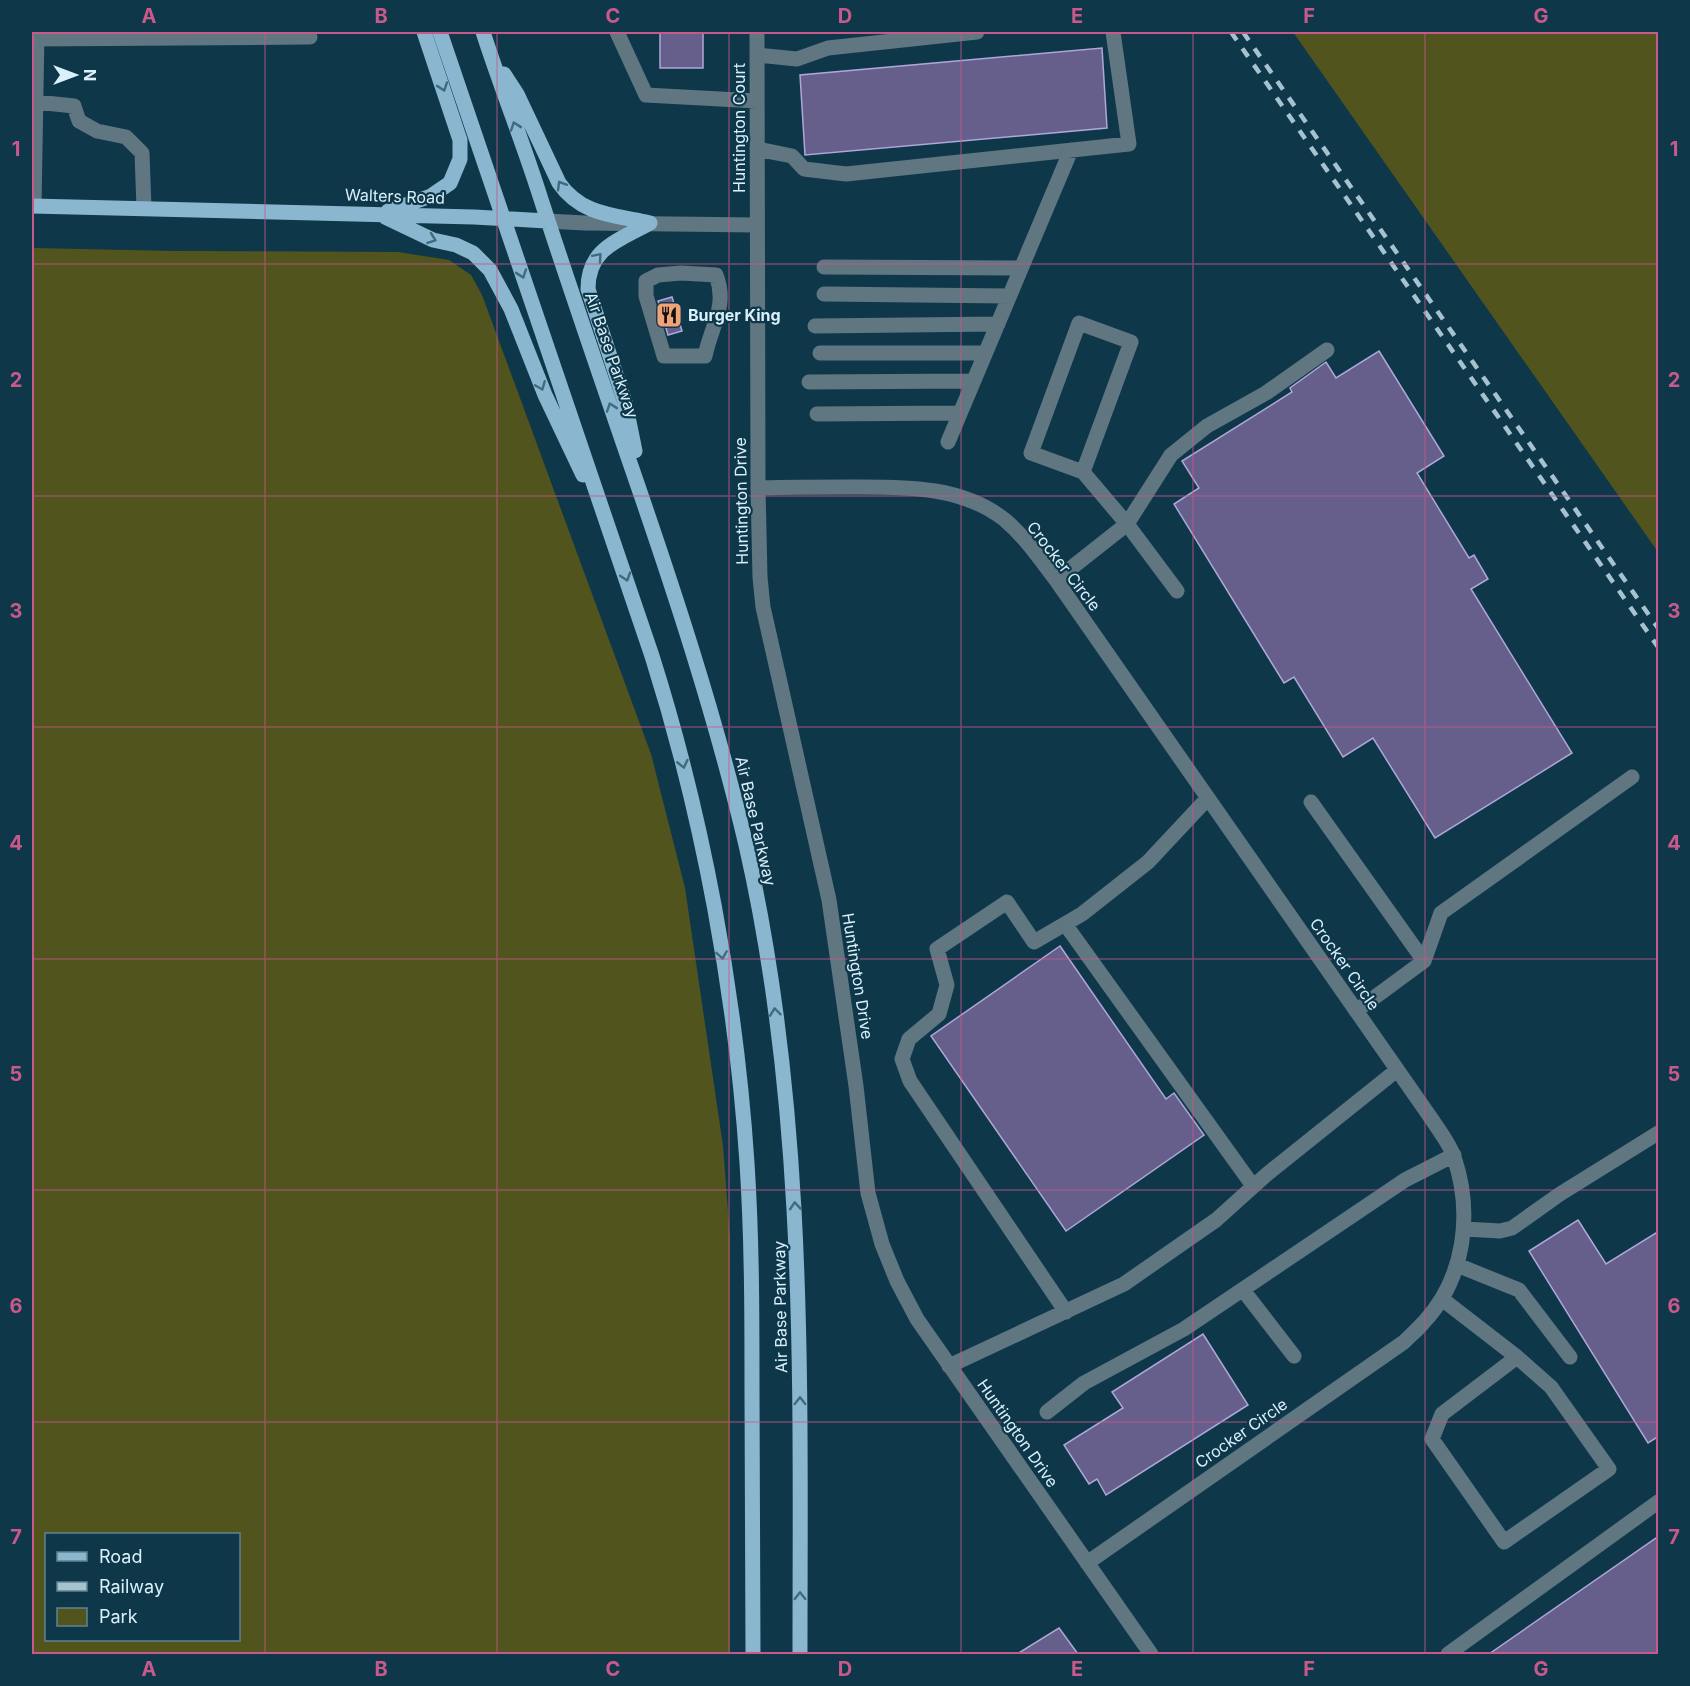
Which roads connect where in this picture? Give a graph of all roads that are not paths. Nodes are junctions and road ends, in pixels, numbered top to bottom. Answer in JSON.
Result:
{"nodes":[{"id":1,"x":424,"y":32,"type":"edge"},
{"id":2,"x":440,"y":32,"type":"edge"},
{"id":3,"x":483,"y":32,"type":"edge"},
{"id":4,"x":617,"y":32,"type":"edge"},
{"id":5,"x":757,"y":32,"type":"edge"},
{"id":6,"x":977,"y":32,"type":"edge"},
{"id":7,"x":1113,"y":32,"type":"edge"},
{"id":8,"x":97,"y":35,"type":"edge"},
{"id":9,"x":35,"y":36,"type":"edge"},
{"id":10,"x":310,"y":37,"type":"dead end"},
{"id":11,"x":490,"y":52,"type":"junction"},
{"id":12,"x":757,"y":55,"type":"junction"},
{"id":13,"x":757,"y":101,"type":"junction"},
{"id":14,"x":36,"y":102,"type":"junction"},
{"id":15,"x":757,"y":149,"type":"junction"},
{"id":16,"x":1071,"y":150,"type":"junction"},
{"id":17,"x":33,"y":206,"type":"edge"},
{"id":18,"x":144,"y":208,"type":"junction"},
{"id":19,"x":379,"y":214,"type":"junction"},
{"id":20,"x":503,"y":218,"type":"junction"},
{"id":21,"x":547,"y":221,"type":"junction"},
{"id":22,"x":650,"y":224,"type":"junction"},
{"id":23,"x":757,"y":225,"type":"junction"},
{"id":24,"x":824,"y":267,"type":"dead end"},
{"id":25,"x":1021,"y":268,"type":"junction"},
{"id":26,"x":824,"y":294,"type":"dead end"},
{"id":27,"x":1009,"y":296,"type":"junction"},
{"id":28,"x":998,"y":324,"type":"junction"},
{"id":29,"x":815,"y":326,"type":"dead end"},
{"id":30,"x":1327,"y":350,"type":"dead end"},
{"id":31,"x":820,"y":353,"type":"dead end"},
{"id":32,"x":985,"y":353,"type":"junction"},
{"id":33,"x":705,"y":356,"type":"joint"},
{"id":34,"x":973,"y":381,"type":"junction"},
{"id":35,"x":809,"y":382,"type":"dead end"},
{"id":36,"x":960,"y":413,"type":"junction"},
{"id":37,"x":817,"y":414,"type":"dead end"},
{"id":38,"x":948,"y":442,"type":"dead end"},
{"id":39,"x":1083,"y":472,"type":"junction"},
{"id":40,"x":758,"y":488,"type":"junction"},
{"id":41,"x":648,"y":514,"type":"junction"},
{"id":42,"x":1127,"y":524,"type":"junction"},
{"id":43,"x":614,"y":541,"type":"junction"},
{"id":44,"x":1056,"y":580,"type":"junction"},
{"id":45,"x":1177,"y":591,"type":"dead end"},
{"id":46,"x":1632,"y":777,"type":"dead end"},
{"id":47,"x":1207,"y":799,"type":"junction"},
{"id":48,"x":1311,"y":802,"type":"dead end"},
{"id":49,"x":1065,"y":924,"type":"junction"},
{"id":50,"x":1425,"y":961,"type":"junction"},
{"id":51,"x":1356,"y":1011,"type":"junction"},
{"id":52,"x":1397,"y":1070,"type":"junction"},
{"id":53,"x":1659,"y":1133,"type":"edge"},
{"id":54,"x":1454,"y":1155,"type":"junction"},
{"id":55,"x":1254,"y":1186,"type":"junction"},
{"id":56,"x":1465,"y":1229,"type":"junction"},
{"id":57,"x":1457,"y":1265,"type":"junction"},
{"id":58,"x":1243,"y":1290,"type":"junction"},
{"id":59,"x":1442,"y":1299,"type":"junction"},
{"id":60,"x":1065,"y":1312,"type":"junction"},
{"id":61,"x":1294,"y":1356,"type":"dead end"},
{"id":62,"x":1517,"y":1357,"type":"junction"},
{"id":63,"x":1570,"y":1357,"type":"dead end"},
{"id":64,"x":949,"y":1366,"type":"junction"},
{"id":65,"x":1047,"y":1412,"type":"dead end"},
{"id":66,"x":1659,"y":1502,"type":"edge"},
{"id":67,"x":1087,"y":1563,"type":"junction"},
{"id":68,"x":753,"y":1654,"type":"edge"},
{"id":69,"x":800,"y":1654,"type":"edge"},
{"id":70,"x":1151,"y":1654,"type":"edge"},
{"id":71,"x":1448,"y":1654,"type":"edge"}],
"edges":[{"from":1,"to":19,"type":"main road","one_way":true},
{"from":2,"to":20,"type":"main road","name":"Air Base Parkway"},
{"from":3,"to":11,"type":"main road","name":"Air Base Parkway"},
{"from":4,"to":13,"type":"street"},
{"from":5,"to":12,"type":"street","name":"Huntington Court"},
{"from":6,"to":12,"type":"street"},
{"from":7,"to":16,"type":"street"},
{"from":8,"to":9,"type":"street"},
{"from":8,"to":10,"type":"street"},
{"from":9,"to":14,"type":"street"},
{"from":21,"to":11,"type":"main road","name":"Air Base Parkway","one_way":true},
{"from":22,"to":11,"type":"main road","one_way":true},
{"from":12,"to":13,"type":"street","name":"Huntington Court"},
{"from":13,"to":15,"type":"street","name":"Huntington Court"},
{"from":14,"to":17,"type":"street"},
{"from":14,"to":18,"type":"street"},
{"from":15,"to":16,"type":"street"},
{"from":15,"to":23,"type":"street","name":"Huntington Court"},
{"from":16,"to":25,"type":"street"},
{"from":17,"to":18,"type":"main road","name":"Walters Road"},
{"from":18,"to":19,"type":"main road","name":"Walters Road"},
{"from":19,"to":20,"type":"main road","name":"Walters Road"},
{"from":19,"to":43,"type":"main road","one_way":true},
{"from":20,"to":21,"type":"main road","name":"Walters Road"},
{"from":20,"to":43,"type":"main road","name":"Air Base Parkway","one_way":true},
{"from":21,"to":22,"type":"street","name":"Walters Road"},
{"from":41,"to":21,"type":"main road","name":"Air Base Parkway","one_way":true},
{"from":22,"to":23,"type":"street","name":"Walters Road"},
{"from":41,"to":22,"type":"main road","one_way":true},
{"from":23,"to":40,"type":"street","name":"Huntington Drive"},
{"from":24,"to":25,"type":"street"},
{"from":25,"to":27,"type":"street"},
{"from":26,"to":27,"type":"street"},
{"from":27,"to":28,"type":"street"},
{"from":28,"to":29,"type":"street"},
{"from":28,"to":32,"type":"street"},
{"from":30,"to":42,"type":"street"},
{"from":31,"to":32,"type":"street"},
{"from":32,"to":34,"type":"street"},
{"from":33,"to":33,"type":"street"},
{"from":34,"to":35,"type":"street"},
{"from":34,"to":36,"type":"street"},
{"from":36,"to":37,"type":"street"},
{"from":36,"to":38,"type":"street"},
{"from":39,"to":39,"type":"street"},
{"from":39,"to":42,"type":"street"},
{"from":40,"to":44,"type":"street","name":"Crocker Circle"},
{"from":40,"to":64,"type":"street","name":"Huntington Drive"},
{"from":69,"to":41,"type":"main road","name":"Air Base Parkway","one_way":true},
{"from":42,"to":44,"type":"street"},
{"from":42,"to":45,"type":"street"},
{"from":43,"to":68,"type":"main road","name":"Air Base Parkway","one_way":true},
{"from":44,"to":47,"type":"street","name":"Crocker Circle"},
{"from":46,"to":50,"type":"street"},
{"from":47,"to":49,"type":"street"},
{"from":47,"to":51,"type":"street","name":"Crocker Circle"},
{"from":48,"to":50,"type":"street"},
{"from":49,"to":55,"type":"street"},
{"from":49,"to":60,"type":"street"},
{"from":50,"to":51,"type":"street"},
{"from":51,"to":52,"type":"street","name":"Crocker Circle"},
{"from":52,"to":54,"type":"street","name":"Crocker Circle"},
{"from":52,"to":55,"type":"street"},
{"from":53,"to":56,"type":"street"},
{"from":54,"to":56,"type":"street","name":"Crocker Circle"},
{"from":54,"to":58,"type":"street"},
{"from":55,"to":60,"type":"street"},
{"from":56,"to":57,"type":"street","name":"Crocker Circle"},
{"from":57,"to":59,"type":"street","name":"Crocker Circle"},
{"from":57,"to":63,"type":"street"},
{"from":58,"to":61,"type":"street"},
{"from":58,"to":65,"type":"street"},
{"from":59,"to":62,"type":"street"},
{"from":59,"to":67,"type":"street","name":"Crocker Circle"},
{"from":60,"to":64,"type":"street"},
{"from":62,"to":62,"type":"street"},
{"from":64,"to":67,"type":"street","name":"Huntington Drive"},
{"from":66,"to":71,"type":"street"},
{"from":67,"to":70,"type":"street","name":"Huntington Drive"}]}
